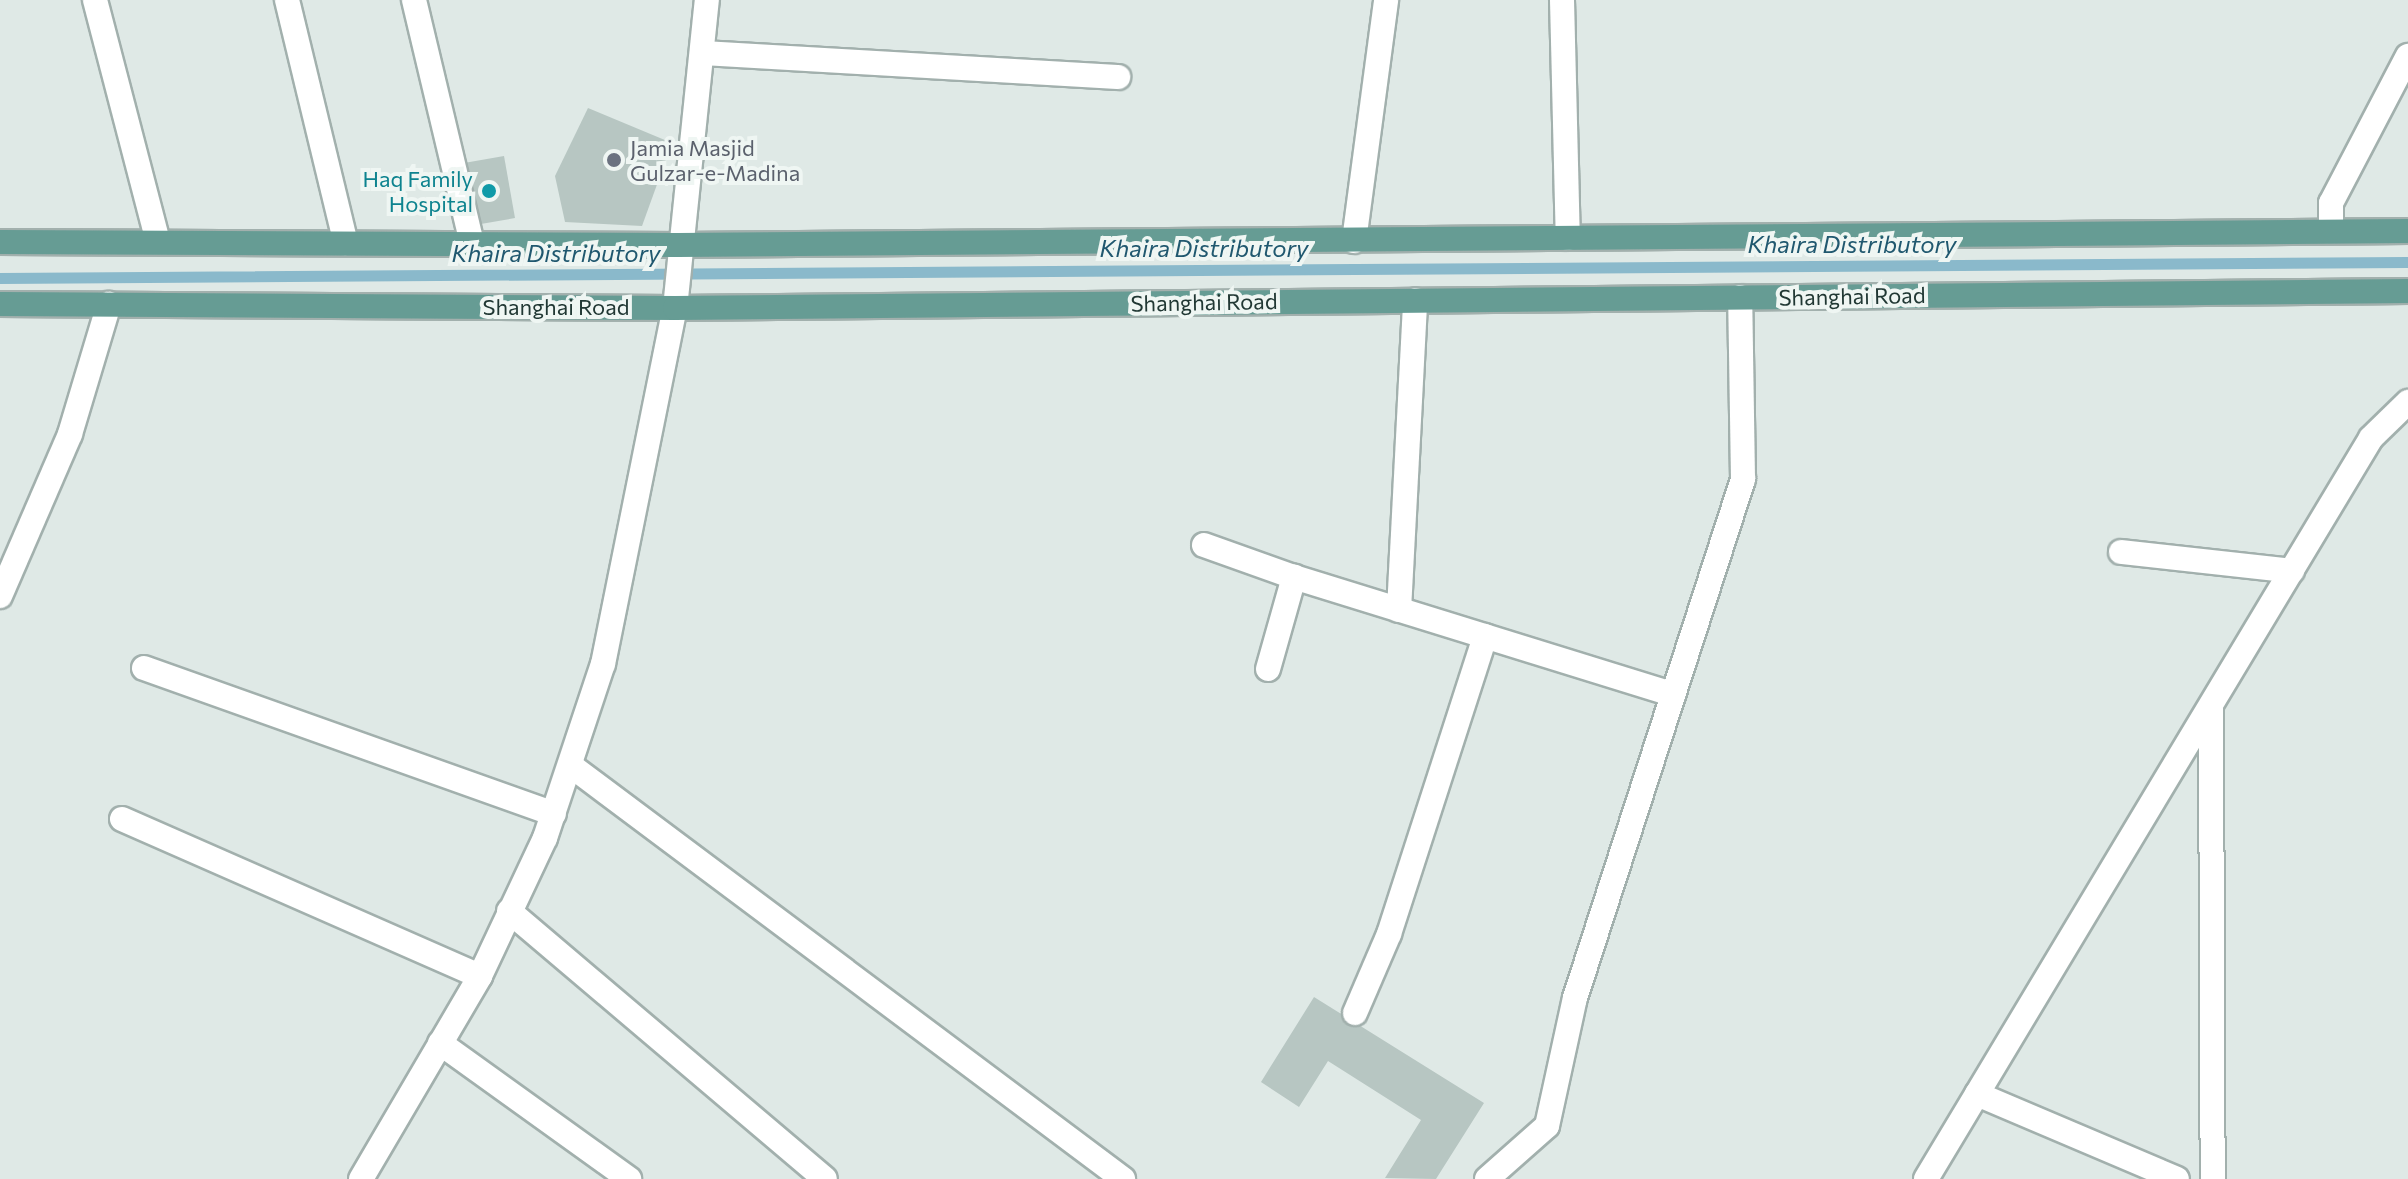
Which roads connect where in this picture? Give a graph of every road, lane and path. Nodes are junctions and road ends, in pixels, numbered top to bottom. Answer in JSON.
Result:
{"nodes":[{"id":1,"x":95,"y":0,"type":"edge"},
{"id":2,"x":287,"y":0,"type":"edge"},
{"id":3,"x":414,"y":0,"type":"edge"},
{"id":4,"x":707,"y":0,"type":"edge"},
{"id":5,"x":1386,"y":0,"type":"edge"},
{"id":6,"x":1562,"y":0,"type":"edge"},
{"id":7,"x":702,"y":53,"type":"junction"},
{"id":8,"x":2408,"y":56,"type":"edge"},
{"id":9,"x":1118,"y":77,"type":"dead end"},
{"id":10,"x":2331,"y":231,"type":"junction"},
{"id":11,"x":2408,"y":231,"type":"edge"},
{"id":12,"x":1568,"y":238,"type":"junction"},
{"id":13,"x":158,"y":241,"type":"junction"},
{"id":14,"x":1354,"y":241,"type":"junction"},
{"id":15,"x":0,"y":242,"type":"edge"},
{"id":16,"x":346,"y":243,"type":"junction"},
{"id":17,"x":472,"y":244,"type":"junction"},
{"id":18,"x":678,"y":253,"type":"junction"},
{"id":19,"x":2408,"y":291,"type":"edge"},
{"id":20,"x":1740,"y":297,"type":"junction"},
{"id":21,"x":676,"y":300,"type":"junction"},
{"id":22,"x":1415,"y":300,"type":"junction"},
{"id":23,"x":0,"y":304,"type":"edge"},
{"id":24,"x":109,"y":304,"type":"junction"},
{"id":25,"x":2408,"y":402,"type":"edge"},
{"id":26,"x":1204,"y":545,"type":"dead end"},
{"id":27,"x":2121,"y":552,"type":"dead end"},
{"id":28,"x":2292,"y":571,"type":"junction"},
{"id":29,"x":1294,"y":577,"type":"junction"},
{"id":30,"x":0,"y":596,"type":"edge"},
{"id":31,"x":1399,"y":610,"type":"junction"},
{"id":32,"x":1485,"y":636,"type":"junction"},
{"id":33,"x":144,"y":668,"type":"dead end"},
{"id":34,"x":1268,"y":669,"type":"dead end"},
{"id":35,"x":1673,"y":694,"type":"junction"},
{"id":36,"x":2211,"y":705,"type":"junction"},
{"id":37,"x":570,"y":765,"type":"junction"},
{"id":38,"x":554,"y":814,"type":"junction"},
{"id":39,"x":122,"y":819,"type":"dead end"},
{"id":40,"x":509,"y":911,"type":"junction"},
{"id":41,"x":480,"y":976,"type":"junction"},
{"id":42,"x":1355,"y":1013,"type":"dead end"},
{"id":43,"x":440,"y":1043,"type":"junction"},
{"id":44,"x":1977,"y":1094,"type":"junction"},
{"id":45,"x":361,"y":1179,"type":"edge"},
{"id":46,"x":629,"y":1179,"type":"edge"},
{"id":47,"x":825,"y":1179,"type":"edge"},
{"id":48,"x":1123,"y":1179,"type":"edge"},
{"id":49,"x":1487,"y":1179,"type":"edge"},
{"id":50,"x":1926,"y":1179,"type":"edge"},
{"id":51,"x":2177,"y":1179,"type":"edge"},
{"id":52,"x":2213,"y":1179,"type":"edge"}],
"edges":[{"from":1,"to":13,"type":"street"},
{"from":2,"to":16,"type":"street"},
{"from":3,"to":17,"type":"street"},
{"from":4,"to":7,"type":"street"},
{"from":5,"to":14,"type":"street"},
{"from":6,"to":12,"type":"street"},
{"from":7,"to":9,"type":"street"},
{"from":7,"to":18,"type":"street"},
{"from":8,"to":10,"type":"street"},
{"from":10,"to":11,"type":"main road"},
{"from":10,"to":12,"type":"main road"},
{"from":12,"to":14,"type":"main road"},
{"from":13,"to":15,"type":"main road"},
{"from":13,"to":16,"type":"main road"},
{"from":14,"to":18,"type":"main road"},
{"from":16,"to":17,"type":"main road"},
{"from":17,"to":18,"type":"main road"},
{"from":18,"to":21,"type":"street"},
{"from":19,"to":20,"type":"main road","name":"Shanghai Road"},
{"from":20,"to":22,"type":"main road","name":"Shanghai Road"},
{"from":20,"to":35,"type":"street"},
{"from":21,"to":22,"type":"main road","name":"Shanghai Road"},
{"from":21,"to":24,"type":"main road","name":"Shanghai Road"},
{"from":21,"to":37,"type":"street"},
{"from":22,"to":31,"type":"street"},
{"from":23,"to":24,"type":"main road","name":"Shanghai Road"},
{"from":24,"to":30,"type":"street"},
{"from":25,"to":28,"type":"street"},
{"from":26,"to":29,"type":"street"},
{"from":27,"to":28,"type":"street"},
{"from":28,"to":36,"type":"street"},
{"from":29,"to":31,"type":"street"},
{"from":29,"to":34,"type":"street"},
{"from":31,"to":32,"type":"street"},
{"from":32,"to":35,"type":"street"},
{"from":32,"to":42,"type":"street"},
{"from":33,"to":38,"type":"street"},
{"from":35,"to":49,"type":"street"},
{"from":36,"to":44,"type":"street"},
{"from":36,"to":52,"type":"street"},
{"from":37,"to":38,"type":"street"},
{"from":37,"to":48,"type":"street"},
{"from":38,"to":40,"type":"street"},
{"from":39,"to":41,"type":"street"},
{"from":40,"to":41,"type":"street"},
{"from":40,"to":47,"type":"street"},
{"from":41,"to":43,"type":"street"},
{"from":43,"to":45,"type":"street"},
{"from":43,"to":46,"type":"street"},
{"from":44,"to":50,"type":"street"},
{"from":44,"to":51,"type":"street"}]}
